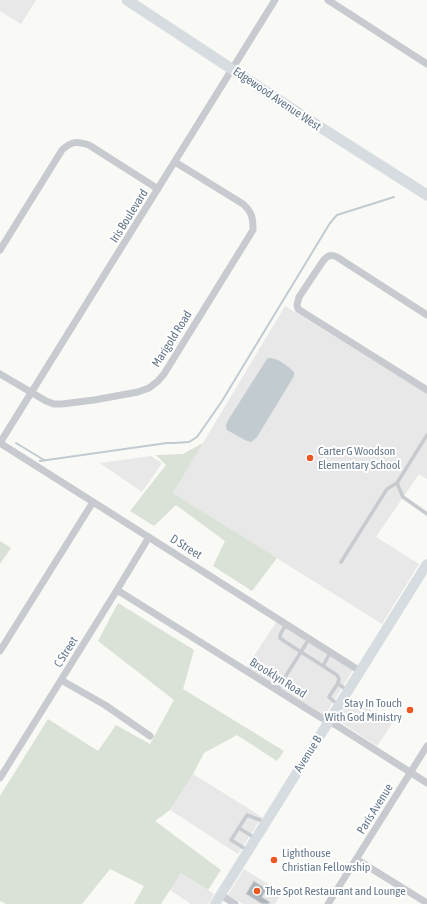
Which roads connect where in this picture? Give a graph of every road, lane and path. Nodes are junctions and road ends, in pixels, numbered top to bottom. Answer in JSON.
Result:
{"nodes":[{"id":1,"x":127,"y":0,"type":"edge"},
{"id":2,"x":276,"y":0,"type":"edge"},
{"id":3,"x":328,"y":0,"type":"edge"},
{"id":4,"x":427,"y":64,"type":"edge"},
{"id":5,"x":233,"y":69,"type":"junction"},
{"id":6,"x":175,"y":162,"type":"junction"},
{"id":7,"x":158,"y":189,"type":"junction"},
{"id":8,"x":427,"y":196,"type":"edge"},
{"id":9,"x":0,"y":250,"type":"edge"},
{"id":10,"x":427,"y":315,"type":"edge"},
{"id":11,"x":0,"y":374,"type":"edge"},
{"id":12,"x":427,"y":390,"type":"edge"},
{"id":13,"x":31,"y":393,"type":"junction"},
{"id":14,"x":427,"y":435,"type":"edge"},
{"id":15,"x":0,"y":443,"type":"edge"},
{"id":16,"x":397,"y":483,"type":"junction"},
{"id":17,"x":93,"y":502,"type":"junction"},
{"id":18,"x":427,"y":514,"type":"edge"},
{"id":19,"x":149,"y":537,"type":"junction"},
{"id":20,"x":341,"y":562,"type":"dead end"},
{"id":21,"x":427,"y":564,"type":"edge"},
{"id":22,"x":117,"y":590,"type":"junction"},
{"id":23,"x":286,"y":624,"type":"junction"},
{"id":24,"x":309,"y":638,"type":"junction"},
{"id":25,"x":0,"y":651,"type":"edge"},
{"id":26,"x":301,"y":652,"type":"junction"},
{"id":27,"x":331,"y":652,"type":"junction"},
{"id":28,"x":323,"y":666,"type":"junction"},
{"id":29,"x":360,"y":671,"type":"junction"},
{"id":30,"x":61,"y":680,"type":"junction"},
{"id":31,"x":338,"y":683,"type":"junction"},
{"id":32,"x":277,"y":690,"type":"junction"},
{"id":33,"x":348,"y":690,"type":"junction"},
{"id":34,"x":338,"y":706,"type":"junction"},
{"id":35,"x":328,"y":722,"type":"junction"},
{"id":36,"x":150,"y":736,"type":"dead end"},
{"id":37,"x":427,"y":746,"type":"edge"},
{"id":38,"x":411,"y":772,"type":"junction"},
{"id":39,"x":0,"y":778,"type":"edge"},
{"id":40,"x":427,"y":783,"type":"edge"},
{"id":41,"x":266,"y":823,"type":"junction"},
{"id":42,"x":239,"y":828,"type":"junction"},
{"id":43,"x":256,"y":838,"type":"junction"},
{"id":44,"x":248,"y":851,"type":"junction"},
{"id":45,"x":356,"y":859,"type":"junction"},
{"id":46,"x":221,"y":895,"type":"junction"},
{"id":47,"x":427,"y":903,"type":"edge"},
{"id":48,"x":215,"y":904,"type":"edge"},
{"id":49,"x":235,"y":904,"type":"edge"},
{"id":50,"x":328,"y":904,"type":"edge"}],
"edges":[{"from":1,"to":5,"type":"main road","name":"Edgewood Avenue West"},
{"from":2,"to":5,"type":"street","name":"Iris Boulevard"},
{"from":3,"to":4,"type":"street"},
{"from":5,"to":6,"type":"street","name":"Iris Boulevard"},
{"from":5,"to":8,"type":"main road","name":"Edgewood Avenue West"},
{"from":6,"to":7,"type":"street","name":"Iris Boulevard"},
{"from":6,"to":13,"type":"street","name":"Marigold Road"},
{"from":7,"to":9,"type":"street"},
{"from":7,"to":13,"type":"street","name":"Iris Boulevard"},
{"from":10,"to":12,"type":"street"},
{"from":11,"to":13,"type":"street","name":"Marigold Road"},
{"from":13,"to":15,"type":"street","name":"Iris Boulevard"},
{"from":14,"to":16,"type":"lane"},
{"from":15,"to":17,"type":"street","name":"D Street"},
{"from":16,"to":18,"type":"lane"},
{"from":16,"to":20,"type":"lane"},
{"from":17,"to":19,"type":"street","name":"D Street"},
{"from":17,"to":25,"type":"street"},
{"from":19,"to":22,"type":"street","name":"C Street"},
{"from":19,"to":23,"type":"street","name":"D Street"},
{"from":21,"to":29,"type":"main road","name":"Avenue B"},
{"from":22,"to":30,"type":"street","name":"C Street"},
{"from":22,"to":32,"type":"street","name":"Brooklyn Road"},
{"from":23,"to":24,"type":"street","name":"D Street"},
{"from":23,"to":26,"type":"lane"},
{"from":24,"to":26,"type":"lane"},
{"from":24,"to":27,"type":"street","name":"D Street"},
{"from":26,"to":28,"type":"lane"},
{"from":26,"to":32,"type":"lane"},
{"from":27,"to":28,"type":"lane"},
{"from":27,"to":29,"type":"street","name":"D Street"},
{"from":28,"to":31,"type":"lane"},
{"from":29,"to":33,"type":"main road","name":"Avenue B"},
{"from":30,"to":36,"type":"street"},
{"from":30,"to":39,"type":"street","name":"C Street"},
{"from":31,"to":33,"type":"lane"},
{"from":31,"to":34,"type":"lane"},
{"from":32,"to":35,"type":"street","name":"Brooklyn Road"},
{"from":33,"to":34,"type":"main road","name":"Avenue B"},
{"from":34,"to":35,"type":"main road","name":"Avenue B"},
{"from":35,"to":38,"type":"street","name":"Brooklyn Road"},
{"from":35,"to":41,"type":"main road","name":"Avenue B"},
{"from":37,"to":38,"type":"street","name":"Paris Avenue"},
{"from":38,"to":40,"type":"street","name":"Brooklyn Road"},
{"from":38,"to":45,"type":"street","name":"Paris Avenue"},
{"from":41,"to":42,"type":"lane"},
{"from":41,"to":43,"type":"main road","name":"Avenue B"},
{"from":42,"to":43,"type":"lane"},
{"from":42,"to":44,"type":"lane"},
{"from":43,"to":44,"type":"main road","name":"Avenue B"},
{"from":44,"to":46,"type":"main road","name":"Avenue B"},
{"from":45,"to":47,"type":"street"},
{"from":45,"to":50,"type":"street","name":"Paris Avenue"},
{"from":46,"to":48,"type":"main road","name":"Avenue B"},
{"from":46,"to":49,"type":"street"}]}
